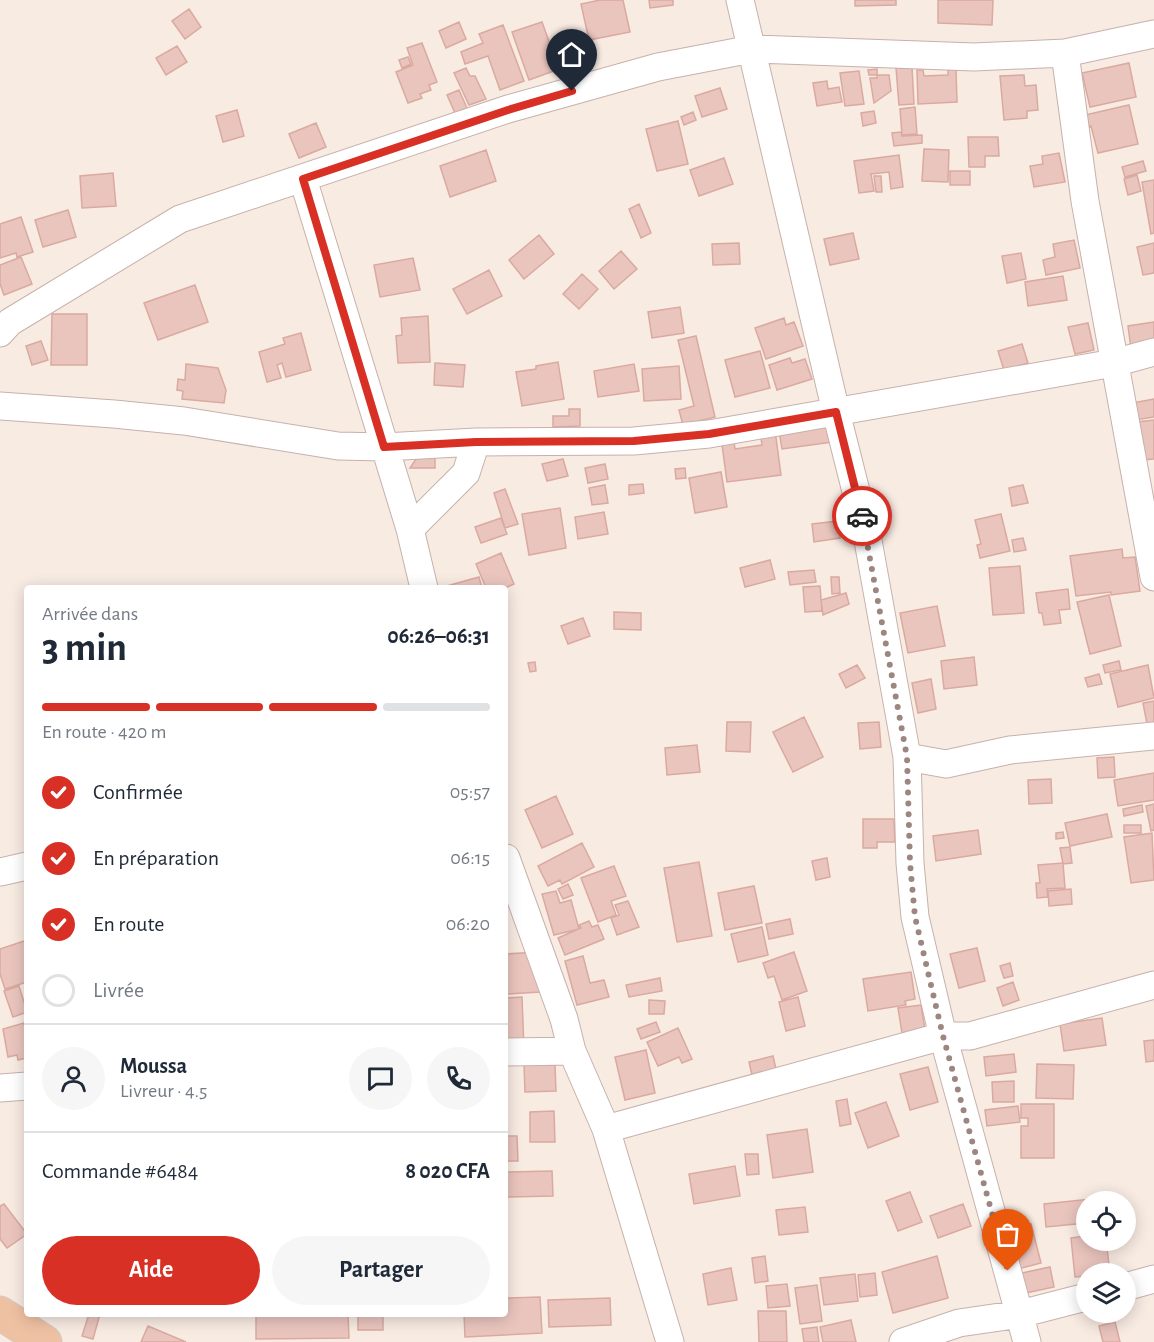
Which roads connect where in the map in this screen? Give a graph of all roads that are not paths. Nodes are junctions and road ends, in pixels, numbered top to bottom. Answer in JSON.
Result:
{"nodes":[{"id":1,"x":740,"y":0,"type":"edge"},
{"id":2,"x":1154,"y":34,"type":"edge"},
{"id":3,"x":752,"y":49,"type":"junction"},
{"id":4,"x":1065,"y":53,"type":"junction"},
{"id":5,"x":303,"y":179,"type":"junction"},
{"id":6,"x":0,"y":333,"type":"edge"},
{"id":7,"x":1154,"y":352,"type":"edge"},
{"id":8,"x":1114,"y":363,"type":"junction"},
{"id":9,"x":0,"y":406,"type":"edge"},
{"id":10,"x":836,"y":412,"type":"junction"},
{"id":11,"x":476,"y":442,"type":"junction"},
{"id":12,"x":384,"y":447,"type":"junction"},
{"id":13,"x":410,"y":529,"type":"junction"},
{"id":14,"x":1154,"y":577,"type":"edge"},
{"id":15,"x":423,"y":585,"type":"edge"},
{"id":16,"x":1154,"y":736,"type":"edge"},
{"id":17,"x":907,"y":757,"type":"junction"},
{"id":18,"x":508,"y":864,"type":"edge"},
{"id":19,"x":24,"y":867,"type":"edge"},
{"id":20,"x":0,"y":872,"type":"edge"},
{"id":21,"x":1154,"y":985,"type":"edge"},
{"id":22,"x":943,"y":1036,"type":"junction"},
{"id":23,"x":572,"y":1051,"type":"junction"},
{"id":24,"x":508,"y":1052,"type":"edge"},
{"id":25,"x":24,"y":1086,"type":"edge"},
{"id":26,"x":0,"y":1088,"type":"edge"},
{"id":27,"x":606,"y":1129,"type":"junction"},
{"id":28,"x":1154,"y":1279,"type":"edge"},
{"id":29,"x":1136,"y":1284,"type":"edge"},
{"id":30,"x":1076,"y":1300,"type":"edge"},
{"id":31,"x":0,"y":1313,"type":"edge"},
{"id":32,"x":1020,"y":1314,"type":"junction"},
{"id":33,"x":45,"y":1342,"type":"edge"},
{"id":34,"x":670,"y":1342,"type":"edge"},
{"id":35,"x":903,"y":1342,"type":"edge"},
{"id":36,"x":1027,"y":1342,"type":"edge"}],
"edges":[{"from":1,"to":3,"type":"street"},
{"from":2,"to":4,"type":"street"},
{"from":3,"to":4,"type":"street"},
{"from":3,"to":5,"type":"street"},
{"from":3,"to":10,"type":"street"},
{"from":4,"to":8,"type":"street"},
{"from":5,"to":6,"type":"street"},
{"from":5,"to":12,"type":"street"},
{"from":7,"to":8,"type":"street"},
{"from":8,"to":10,"type":"street"},
{"from":8,"to":14,"type":"street"},
{"from":9,"to":12,"type":"street"},
{"from":10,"to":11,"type":"street"},
{"from":10,"to":17,"type":"street"},
{"from":11,"to":12,"type":"street"},
{"from":11,"to":13,"type":"street"},
{"from":12,"to":13,"type":"street"},
{"from":13,"to":15,"type":"street"},
{"from":16,"to":17,"type":"street"},
{"from":17,"to":22,"type":"street"},
{"from":18,"to":23,"type":"street"},
{"from":19,"to":20,"type":"street"},
{"from":21,"to":22,"type":"street"},
{"from":22,"to":27,"type":"street"},
{"from":22,"to":32,"type":"street"},
{"from":23,"to":24,"type":"street"},
{"from":23,"to":27,"type":"street"},
{"from":25,"to":26,"type":"street"},
{"from":27,"to":34,"type":"street"},
{"from":28,"to":29,"type":"street"},
{"from":30,"to":32,"type":"street"},
{"from":31,"to":33,"type":"main road"},
{"from":32,"to":35,"type":"street"},
{"from":32,"to":36,"type":"street"}]}
